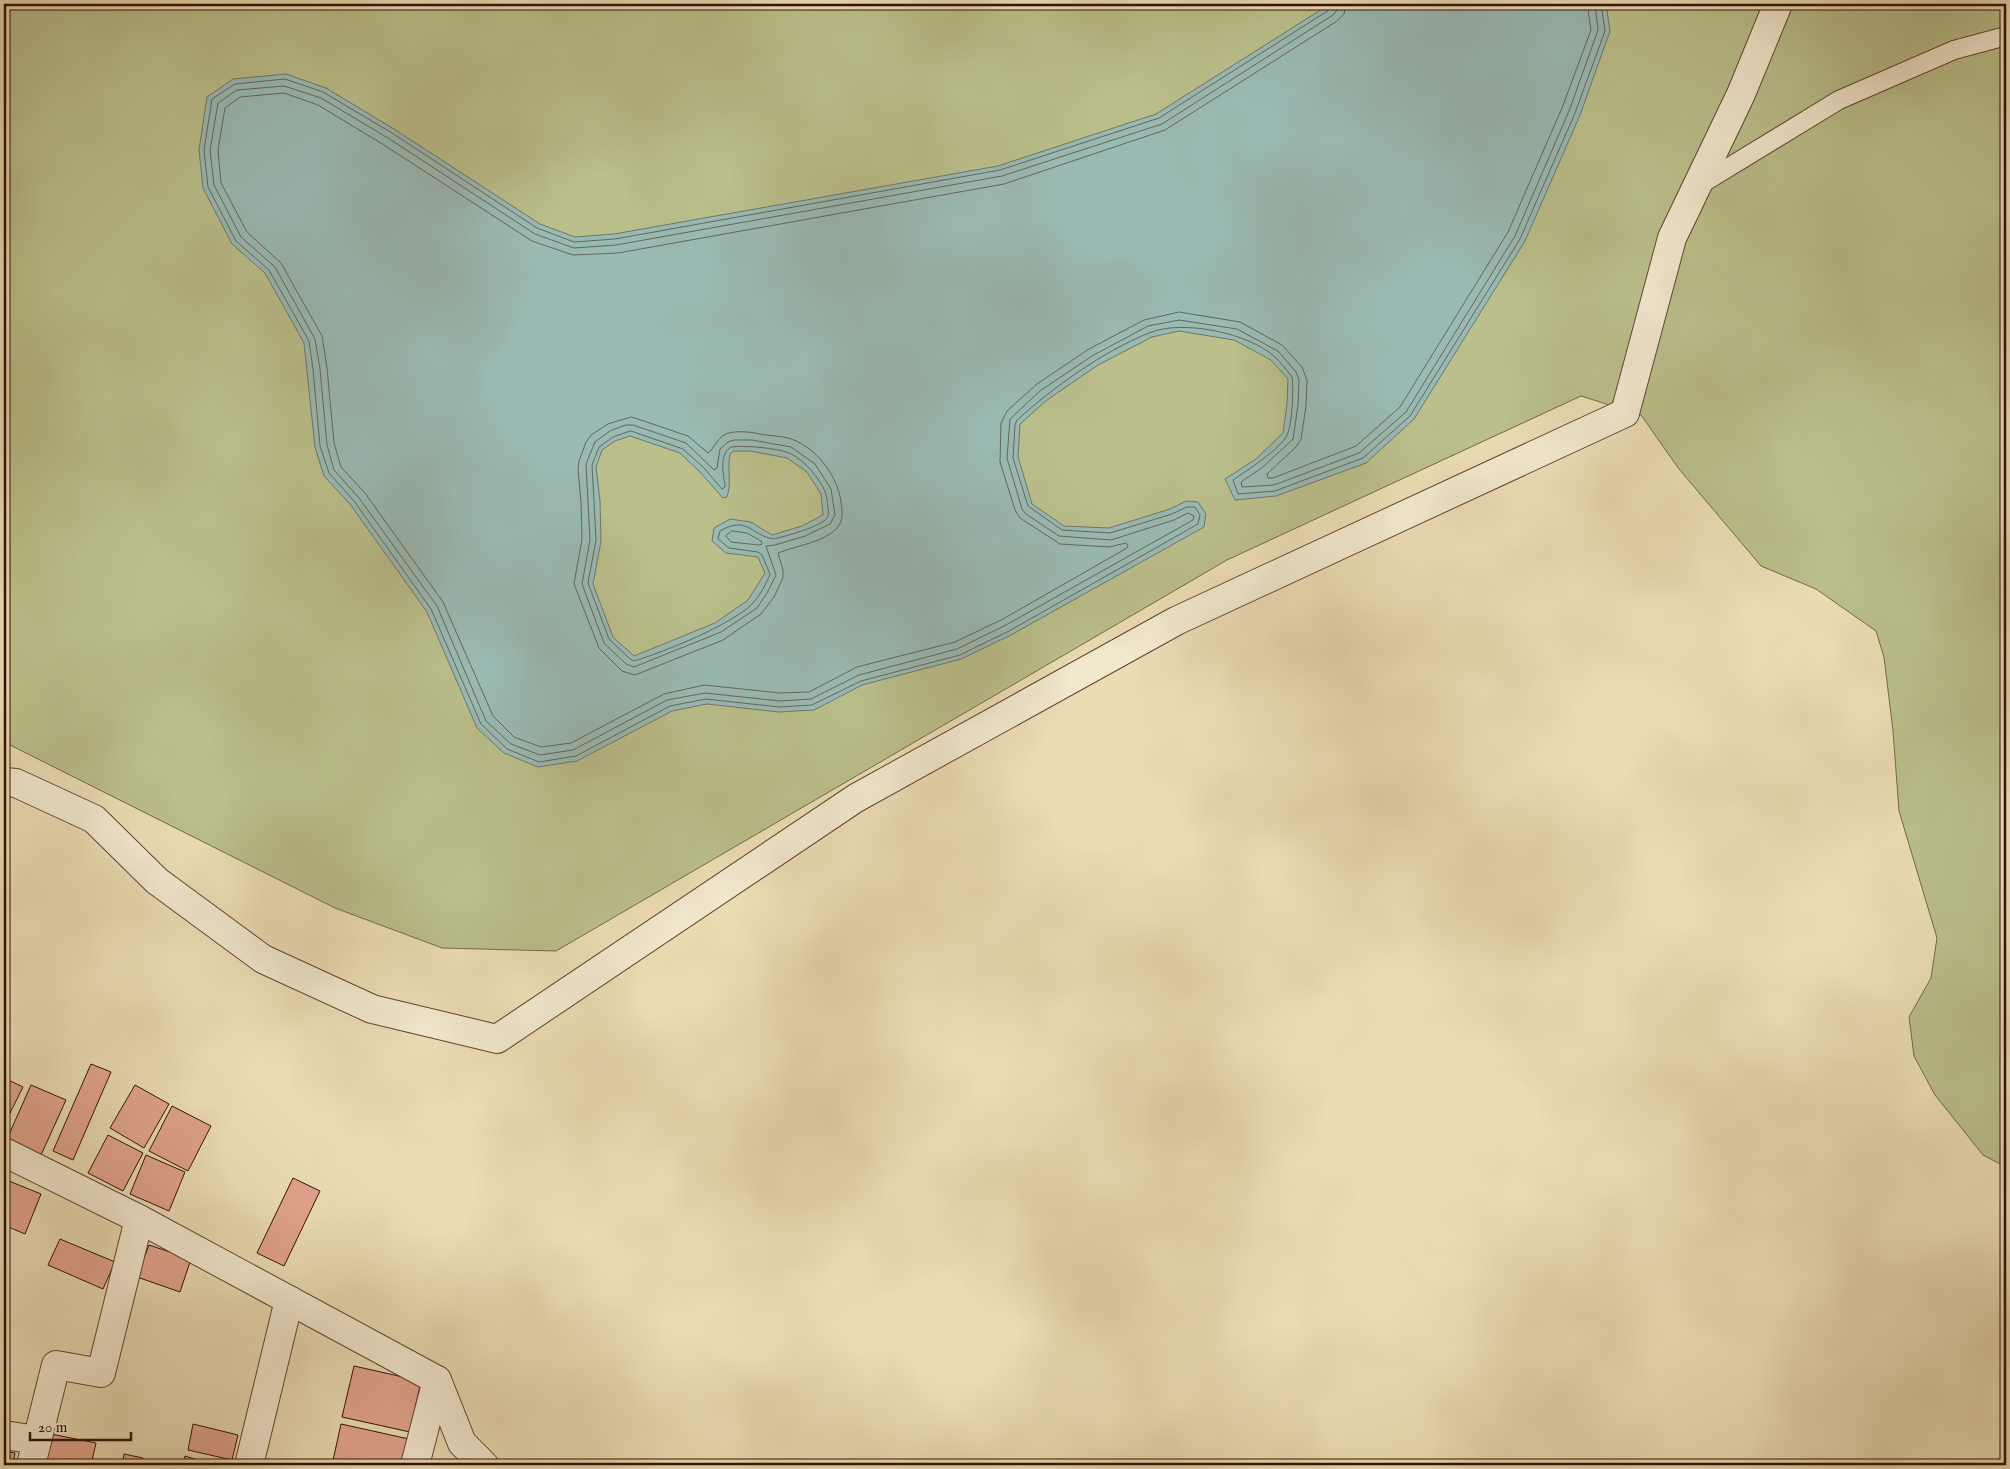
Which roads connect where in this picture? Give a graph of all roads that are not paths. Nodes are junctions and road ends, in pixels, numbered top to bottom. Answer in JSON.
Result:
{"nodes":[{"id":1,"x":1778,"y":4,"type":"edge"},
{"id":2,"x":2006,"y":36,"type":"edge"},
{"id":3,"x":1696,"y":187,"type":"junction"},
{"id":4,"x":4,"y":782,"type":"edge"},
{"id":5,"x":4,"y":1152,"type":"edge"},
{"id":6,"x":140,"y":1219,"type":"junction"},
{"id":7,"x":289,"y":1300,"type":"junction"},
{"id":8,"x":437,"y":1380,"type":"junction"},
{"id":9,"x":4,"y":1435,"type":"edge"},
{"id":10,"x":34,"y":1453,"type":"edge"},
{"id":11,"x":250,"y":1465,"type":"edge"},
{"id":12,"x":415,"y":1465,"type":"edge"},
{"id":13,"x":484,"y":1465,"type":"edge"}],
"edges":[{"from":1,"to":3,"type":"street"},
{"from":2,"to":3,"type":"lane"},
{"from":3,"to":4,"type":"street"},
{"from":5,"to":6,"type":"street"},
{"from":6,"to":7,"type":"street"},
{"from":6,"to":10,"type":"street"},
{"from":7,"to":8,"type":"street"},
{"from":7,"to":11,"type":"street"},
{"from":8,"to":12,"type":"street"},
{"from":8,"to":13,"type":"street"},
{"from":9,"to":10,"type":"street"}]}
